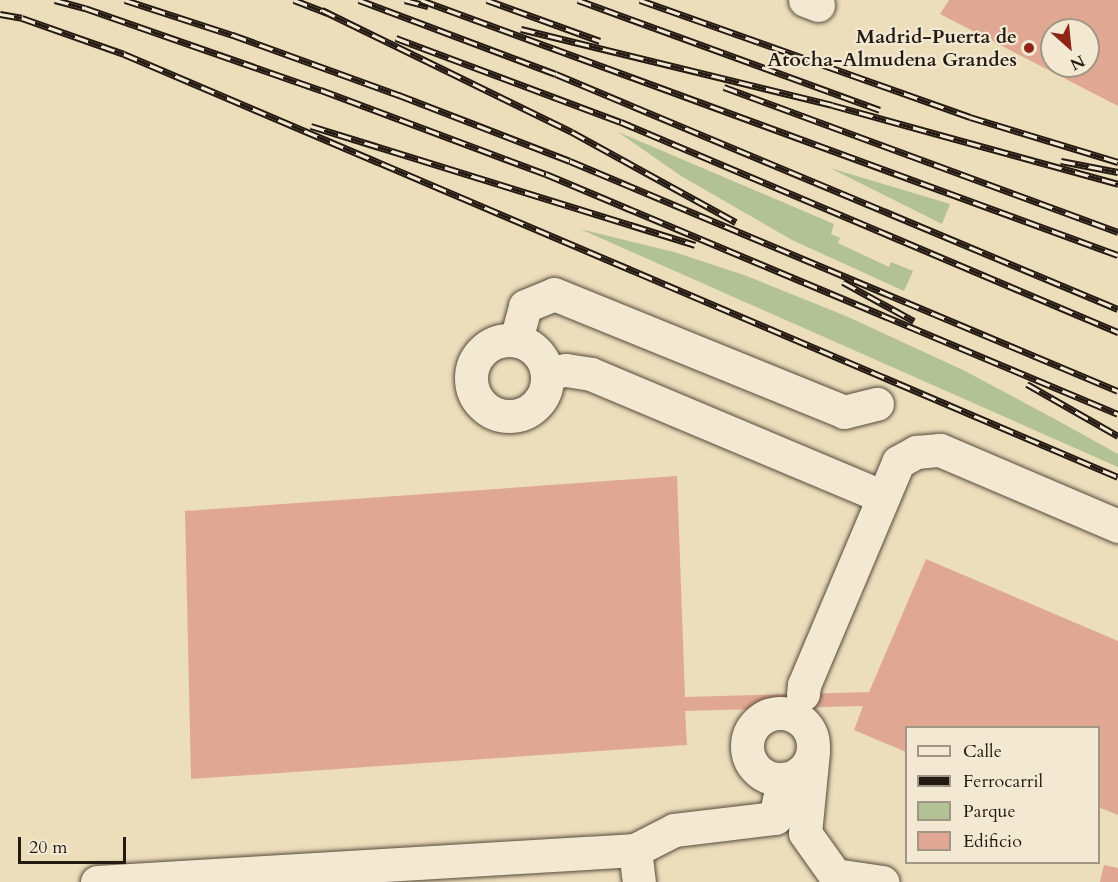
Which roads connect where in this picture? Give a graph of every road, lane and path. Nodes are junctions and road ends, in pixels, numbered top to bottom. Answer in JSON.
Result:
{"nodes":[{"id":1,"x":516,"y":340,"type":"junction"},
{"id":2,"x":547,"y":373,"type":"junction"},
{"id":3,"x":877,"y":404,"type":"dead end"},
{"id":4,"x":883,"y":497,"type":"junction"},
{"id":5,"x":1118,"y":525,"type":"edge"},
{"id":6,"x":802,"y":707,"type":"junction"},
{"id":7,"x":813,"y":752,"type":"junction"},
{"id":8,"x":783,"y":779,"type":"junction"},
{"id":9,"x":635,"y":850,"type":"junction"},
{"id":10,"x":335,"y":874,"type":"edge"},
{"id":11,"x":97,"y":882,"type":"edge"},
{"id":12,"x":639,"y":882,"type":"edge"},
{"id":13,"x":882,"y":882,"type":"edge"}],
"edges":[{"from":1,"to":2,"type":"lane"},
{"from":1,"to":2,"type":"lane"},
{"from":1,"to":3,"type":"lane"},
{"from":2,"to":4,"type":"lane"},
{"from":4,"to":5,"type":"lane"},
{"from":4,"to":6,"type":"lane"},
{"from":6,"to":7,"type":"lane"},
{"from":6,"to":8,"type":"lane"},
{"from":7,"to":8,"type":"lane"},
{"from":7,"to":13,"type":"lane"},
{"from":8,"to":9,"type":"lane"},
{"from":9,"to":10,"type":"lane"},
{"from":9,"to":12,"type":"lane"},
{"from":10,"to":11,"type":"lane"}]}
